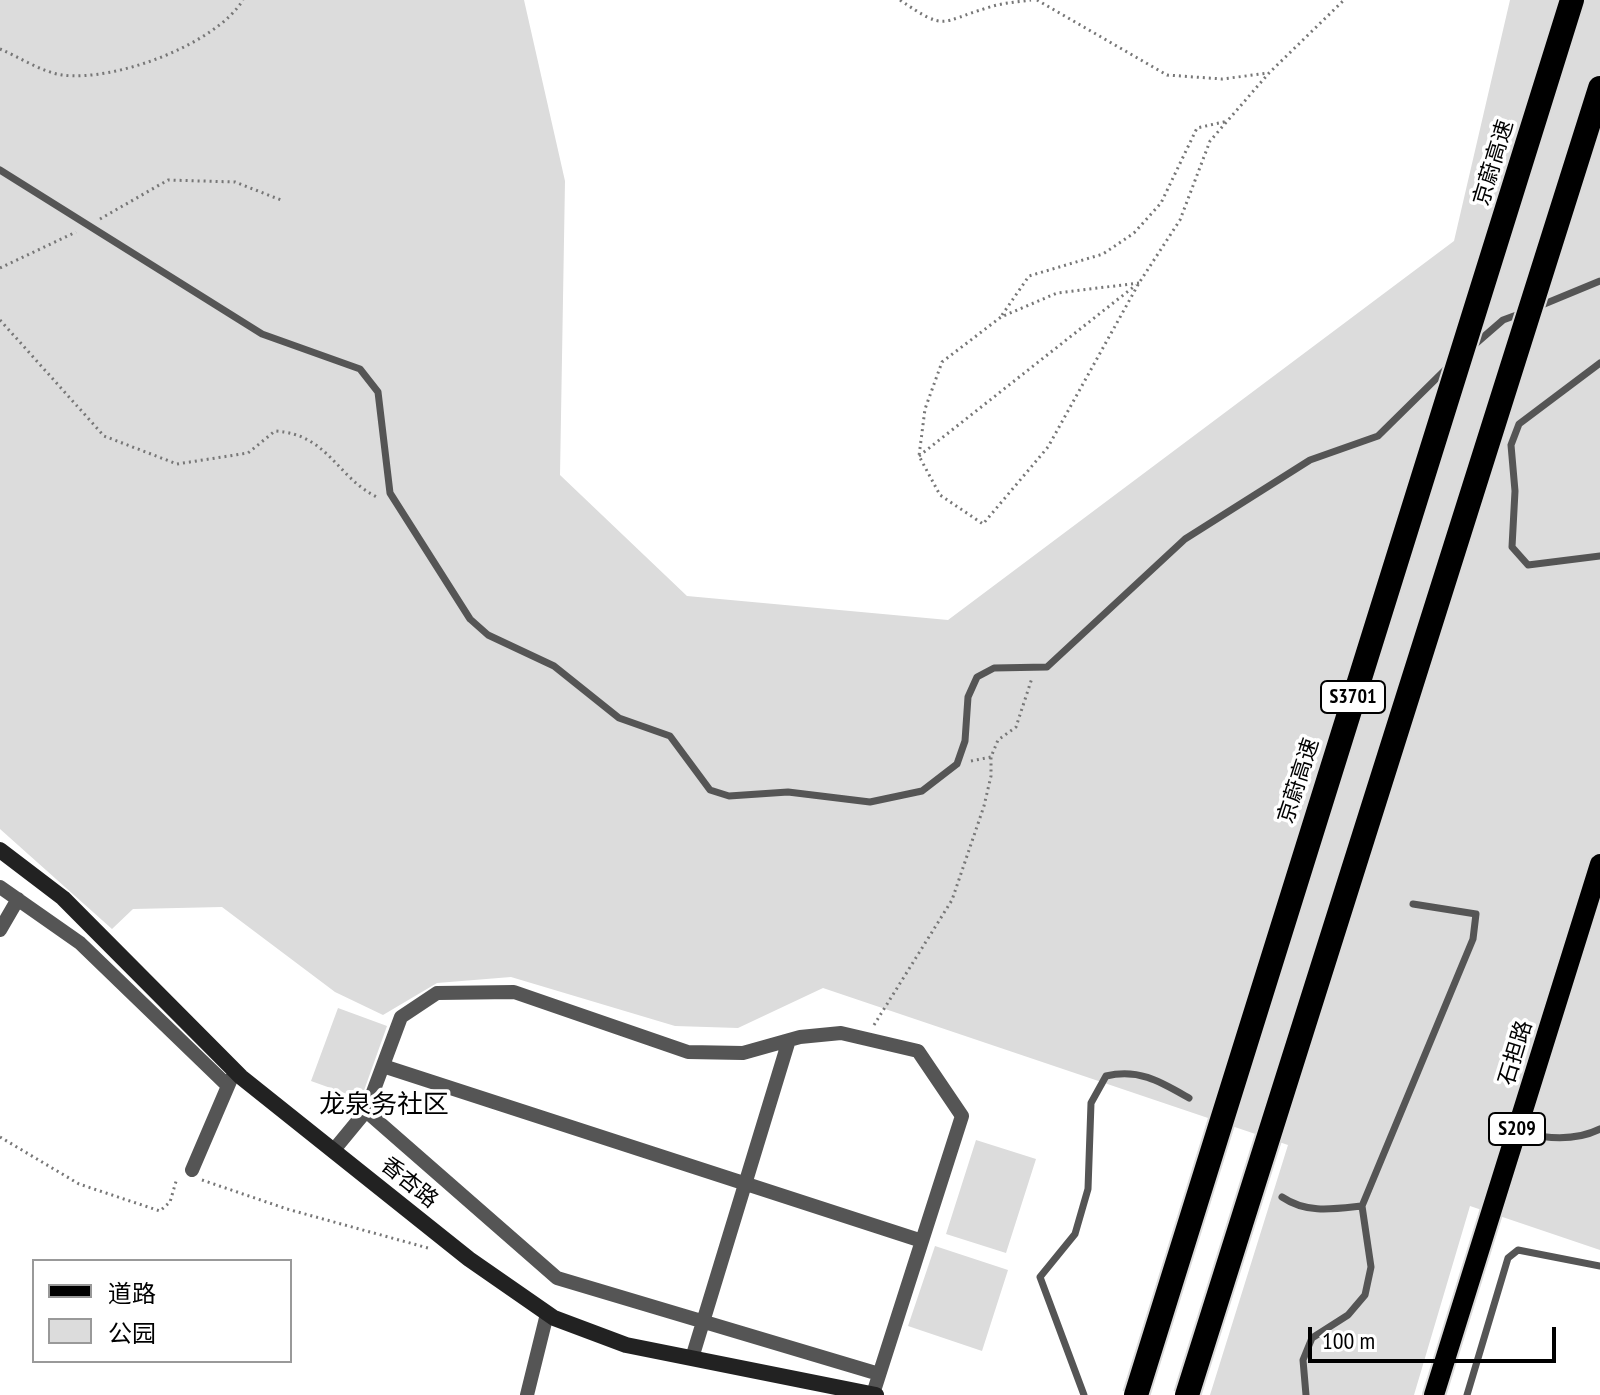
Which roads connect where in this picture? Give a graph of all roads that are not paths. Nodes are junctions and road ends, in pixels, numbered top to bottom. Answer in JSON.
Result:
{"nodes":[{"id":1,"x":1572,"y":0,"type":"edge"},
{"id":2,"x":1600,"y":88,"type":"edge"},
{"id":3,"x":0,"y":170,"type":"edge"},
{"id":4,"x":1600,"y":281,"type":"edge"},
{"id":5,"x":1600,"y":363,"type":"edge"},
{"id":6,"x":1600,"y":556,"type":"edge"},
{"id":7,"x":0,"y":850,"type":"edge"},
{"id":8,"x":1600,"y":864,"type":"edge"},
{"id":9,"x":0,"y":887,"type":"edge"},
{"id":10,"x":18,"y":899,"type":"junction"},
{"id":11,"x":1413,"y":904,"type":"dead end"},
{"id":12,"x":0,"y":930,"type":"edge"},
{"id":13,"x":789,"y":1040,"type":"junction"},
{"id":14,"x":383,"y":1066,"type":"junction"},
{"id":15,"x":232,"y":1079,"type":"junction"},
{"id":16,"x":1189,"y":1098,"type":"dead end"},
{"id":17,"x":366,"y":1111,"type":"junction"},
{"id":18,"x":1600,"y":1129,"type":"edge"},
{"id":19,"x":1516,"y":1133,"type":"junction"},
{"id":20,"x":333,"y":1151,"type":"junction"},
{"id":21,"x":192,"y":1170,"type":"road end"},
{"id":22,"x":746,"y":1183,"type":"junction"},
{"id":23,"x":1282,"y":1197,"type":"dead end"},
{"id":24,"x":1362,"y":1206,"type":"junction"},
{"id":25,"x":922,"y":1241,"type":"junction"},
{"id":26,"x":1600,"y":1266,"type":"edge"},
{"id":27,"x":547,"y":1314,"type":"junction"},
{"id":28,"x":703,"y":1320,"type":"junction"},
{"id":29,"x":692,"y":1358,"type":"junction"},
{"id":30,"x":879,"y":1374,"type":"junction"},
{"id":31,"x":527,"y":1395,"type":"edge"},
{"id":32,"x":874,"y":1395,"type":"edge"},
{"id":33,"x":1084,"y":1395,"type":"edge"},
{"id":34,"x":1136,"y":1395,"type":"edge"},
{"id":35,"x":1187,"y":1395,"type":"edge"},
{"id":36,"x":1306,"y":1395,"type":"edge"},
{"id":37,"x":1434,"y":1395,"type":"edge"},
{"id":38,"x":1467,"y":1395,"type":"edge"}],
"edges":[{"from":1,"to":34,"type":"highway","name":"京蔚高速","number":"S3701","bridge":true},
{"from":2,"to":35,"type":"highway","number":"S3701","bridge":true},
{"from":3,"to":4,"type":"lane"},
{"from":5,"to":6,"type":"lane"},
{"from":7,"to":15,"type":"street","name":"香杏路"},
{"from":8,"to":19,"type":"main road","name":"石担路","number":"S209"},
{"from":9,"to":10,"type":"street"},
{"from":10,"to":12,"type":"street"},
{"from":10,"to":15,"type":"street"},
{"from":11,"to":24,"type":"lane"},
{"from":13,"to":14,"type":"street"},
{"from":13,"to":22,"type":"street"},
{"from":13,"to":25,"type":"street"},
{"from":14,"to":17,"type":"street"},
{"from":14,"to":22,"type":"street"},
{"from":15,"to":20,"type":"street","name":"香杏路"},
{"from":15,"to":21,"type":"street"},
{"from":16,"to":33,"type":"lane"},
{"from":17,"to":20,"type":"street"},
{"from":17,"to":28,"type":"street"},
{"from":18,"to":19,"type":"lane"},
{"from":19,"to":37,"type":"main road","name":"石担路","number":"S209"},
{"from":20,"to":27,"type":"street","name":"香杏路"},
{"from":22,"to":25,"type":"street"},
{"from":22,"to":28,"type":"street"},
{"from":23,"to":24,"type":"lane"},
{"from":24,"to":36,"type":"lane"},
{"from":25,"to":30,"type":"street"},
{"from":26,"to":38,"type":"lane"},
{"from":27,"to":29,"type":"street","name":"香杏路"},
{"from":27,"to":31,"type":"street"},
{"from":28,"to":29,"type":"street"},
{"from":28,"to":30,"type":"street"},
{"from":29,"to":32,"type":"street","name":"香杏路"},
{"from":30,"to":32,"type":"street"}]}
